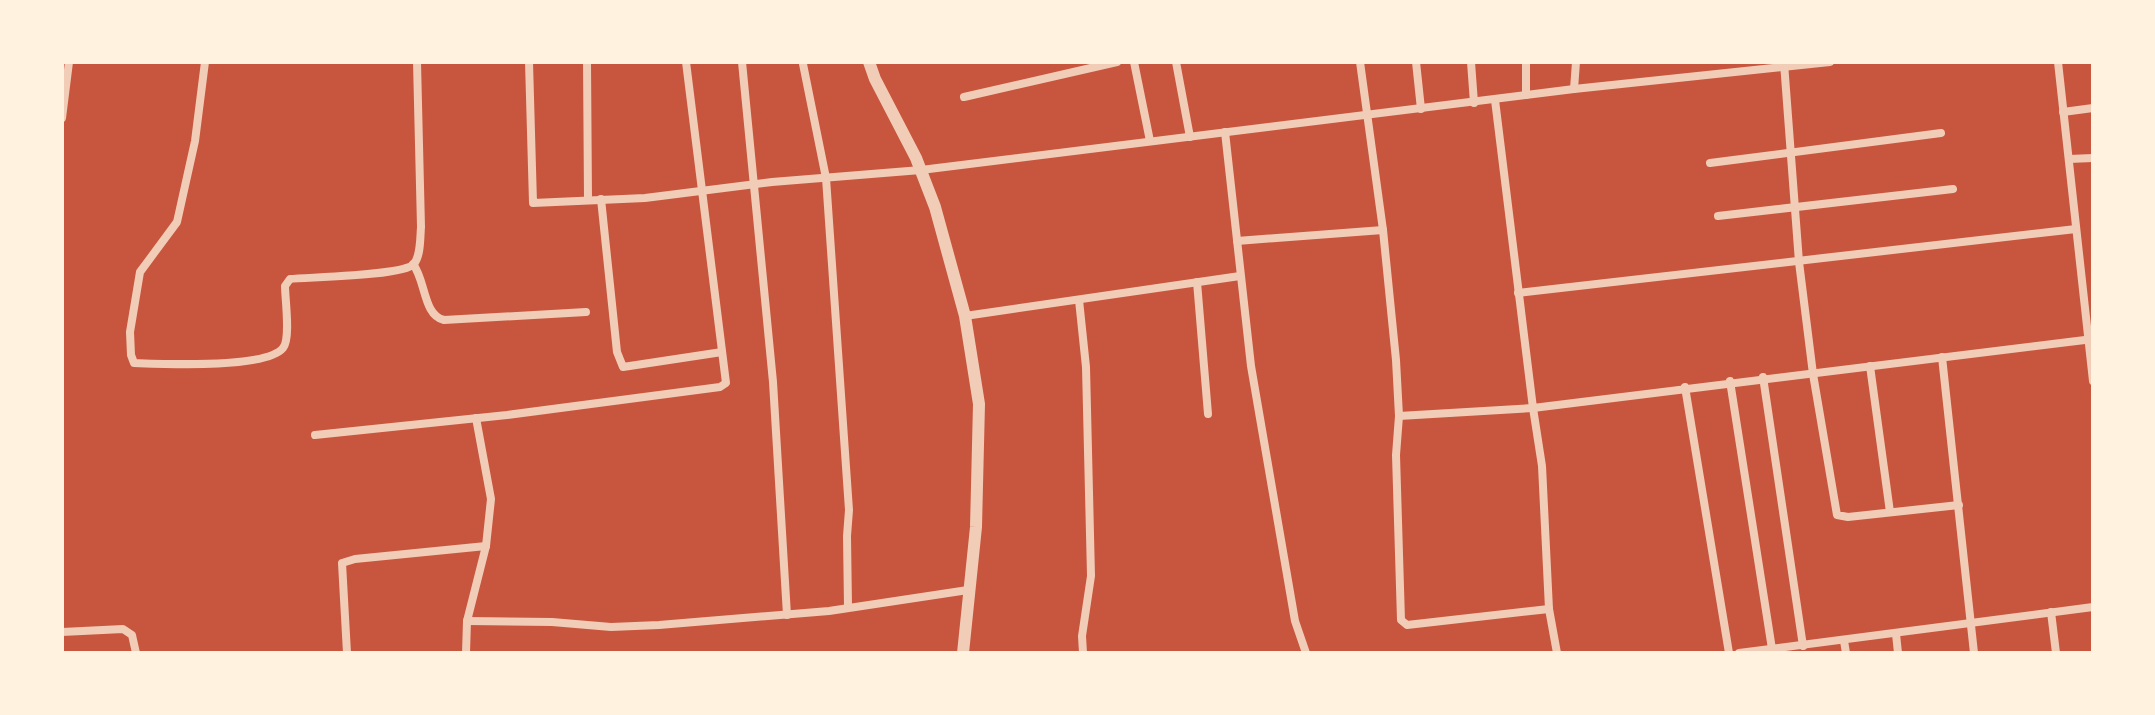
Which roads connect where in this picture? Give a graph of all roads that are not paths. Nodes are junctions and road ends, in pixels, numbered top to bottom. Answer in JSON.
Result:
{"nodes":[{"id":1,"x":69,"y":62,"type":"edge"},
{"id":2,"x":205,"y":62,"type":"edge"},
{"id":3,"x":417,"y":62,"type":"edge"},
{"id":4,"x":529,"y":62,"type":"edge"},
{"id":5,"x":587,"y":62,"type":"edge"},
{"id":6,"x":686,"y":62,"type":"edge"},
{"id":7,"x":742,"y":62,"type":"edge"},
{"id":8,"x":869,"y":62,"type":"edge"},
{"id":9,"x":1117,"y":62,"type":"edge"},
{"id":10,"x":1134,"y":62,"type":"edge"},
{"id":11,"x":1176,"y":62,"type":"edge"},
{"id":12,"x":1360,"y":62,"type":"edge"},
{"id":13,"x":1416,"y":62,"type":"edge"},
{"id":14,"x":1471,"y":62,"type":"edge"},
{"id":15,"x":1526,"y":62,"type":"edge"},
{"id":16,"x":1576,"y":62,"type":"edge"},
{"id":17,"x":1830,"y":62,"type":"edge"},
{"id":18,"x":2058,"y":62,"type":"edge"},
{"id":19,"x":803,"y":64,"type":"dead end"},
{"id":20,"x":1784,"y":65,"type":"edge"},
{"id":21,"x":1574,"y":89,"type":"junction"},
{"id":22,"x":1526,"y":95,"type":"junction"},
{"id":23,"x":964,"y":97,"type":"dead end"},
{"id":24,"x":1495,"y":100,"type":"junction"},
{"id":25,"x":1474,"y":103,"type":"junction"},
{"id":26,"x":2093,"y":108,"type":"edge"},
{"id":27,"x":1421,"y":109,"type":"junction"},
{"id":28,"x":2063,"y":112,"type":"junction"},
{"id":29,"x":1366,"y":114,"type":"junction"},
{"id":30,"x":62,"y":118,"type":"edge"},
{"id":31,"x":1225,"y":132,"type":"junction"},
{"id":32,"x":1941,"y":133,"type":"dead end"},
{"id":33,"x":1190,"y":137,"type":"junction"},
{"id":34,"x":1150,"y":141,"type":"junction"},
{"id":35,"x":1790,"y":155,"type":"junction"},
{"id":36,"x":2093,"y":158,"type":"edge"},
{"id":37,"x":2069,"y":159,"type":"junction"},
{"id":38,"x":1710,"y":163,"type":"dead end"},
{"id":39,"x":921,"y":170,"type":"junction"},
{"id":40,"x":826,"y":178,"type":"junction"},
{"id":41,"x":755,"y":185,"type":"junction"},
{"id":42,"x":1953,"y":189,"type":"dead end"},
{"id":43,"x":701,"y":193,"type":"junction"},
{"id":44,"x":588,"y":199,"type":"junction"},
{"id":45,"x":601,"y":199,"type":"junction"},
{"id":46,"x":1794,"y":208,"type":"junction"},
{"id":47,"x":1718,"y":216,"type":"dead end"},
{"id":48,"x":2076,"y":229,"type":"junction"},
{"id":49,"x":1383,"y":230,"type":"junction"},
{"id":50,"x":1237,"y":241,"type":"junction"},
{"id":51,"x":1799,"y":262,"type":"junction"},
{"id":52,"x":413,"y":264,"type":"junction"},
{"id":53,"x":1240,"y":276,"type":"junction"},
{"id":54,"x":1197,"y":282,"type":"junction"},
{"id":55,"x":1518,"y":293,"type":"junction"},
{"id":56,"x":1079,"y":300,"type":"junction"},
{"id":57,"x":586,"y":312,"type":"dead end"},
{"id":58,"x":965,"y":316,"type":"junction"},
{"id":59,"x":2091,"y":339,"type":"edge"},
{"id":60,"x":722,"y":352,"type":"junction"},
{"id":61,"x":1942,"y":357,"type":"junction"},
{"id":62,"x":1870,"y":366,"type":"junction"},
{"id":63,"x":1813,"y":374,"type":"junction"},
{"id":64,"x":1763,"y":377,"type":"junction"},
{"id":65,"x":1730,"y":381,"type":"junction"},
{"id":66,"x":2093,"y":381,"type":"edge"},
{"id":67,"x":1685,"y":387,"type":"junction"},
{"id":68,"x":1533,"y":408,"type":"junction"},
{"id":69,"x":1208,"y":414,"type":"dead end"},
{"id":70,"x":1399,"y":416,"type":"junction"},
{"id":71,"x":476,"y":418,"type":"junction"},
{"id":72,"x":315,"y":435,"type":"dead end"},
{"id":73,"x":1959,"y":505,"type":"junction"},
{"id":74,"x":1890,"y":512,"type":"junction"},
{"id":75,"x":486,"y":546,"type":"junction"},
{"id":76,"x":968,"y":590,"type":"junction"},
{"id":77,"x":848,"y":607,"type":"junction"},
{"id":78,"x":2093,"y":607,"type":"edge"},
{"id":79,"x":1549,"y":609,"type":"junction"},
{"id":80,"x":2051,"y":612,"type":"junction"},
{"id":81,"x":787,"y":615,"type":"junction"},
{"id":82,"x":467,"y":621,"type":"junction"},
{"id":83,"x":1971,"y":622,"type":"junction"},
{"id":84,"x":62,"y":632,"type":"edge"},
{"id":85,"x":1896,"y":634,"type":"junction"},
{"id":86,"x":1844,"y":641,"type":"junction"},
{"id":87,"x":1803,"y":646,"type":"junction"},
{"id":88,"x":1772,"y":649,"type":"junction"},
{"id":89,"x":1787,"y":650,"type":"edge"},
{"id":90,"x":136,"y":653,"type":"edge"},
{"id":91,"x":347,"y":653,"type":"edge"},
{"id":92,"x":466,"y":653,"type":"edge"},
{"id":93,"x":963,"y":653,"type":"edge"},
{"id":94,"x":1083,"y":653,"type":"edge"},
{"id":95,"x":1306,"y":653,"type":"edge"},
{"id":96,"x":1557,"y":653,"type":"edge"},
{"id":97,"x":1729,"y":653,"type":"edge"},
{"id":98,"x":1739,"y":653,"type":"edge"},
{"id":99,"x":1846,"y":653,"type":"edge"},
{"id":100,"x":1898,"y":653,"type":"edge"},
{"id":101,"x":1974,"y":653,"type":"edge"},
{"id":102,"x":2056,"y":653,"type":"edge"}],
"edges":[{"from":1,"to":30,"type":"street"},
{"from":2,"to":52,"type":"street"},
{"from":3,"to":52,"type":"street"},
{"from":4,"to":44,"type":"street"},
{"from":5,"to":44,"type":"street"},
{"from":6,"to":43,"type":"street"},
{"from":7,"to":41,"type":"street"},
{"from":8,"to":39,"type":"street"},
{"from":9,"to":23,"type":"street"},
{"from":10,"to":34,"type":"street"},
{"from":11,"to":33,"type":"street"},
{"from":12,"to":29,"type":"street"},
{"from":13,"to":27,"type":"street"},
{"from":14,"to":25,"type":"street"},
{"from":15,"to":22,"type":"street"},
{"from":16,"to":21,"type":"street"},
{"from":17,"to":20,"type":"street"},
{"from":18,"to":28,"type":"street"},
{"from":19,"to":40,"type":"street"},
{"from":20,"to":21,"type":"street"},
{"from":20,"to":35,"type":"street"},
{"from":21,"to":22,"type":"street"},
{"from":22,"to":24,"type":"street"},
{"from":24,"to":25,"type":"street"},
{"from":24,"to":55,"type":"street"},
{"from":25,"to":27,"type":"street"},
{"from":26,"to":28,"type":"street"},
{"from":27,"to":29,"type":"street"},
{"from":28,"to":37,"type":"street"},
{"from":29,"to":31,"type":"street"},
{"from":29,"to":49,"type":"street"},
{"from":31,"to":33,"type":"street"},
{"from":31,"to":50,"type":"street"},
{"from":32,"to":35,"type":"street"},
{"from":33,"to":34,"type":"street"},
{"from":34,"to":39,"type":"street"},
{"from":35,"to":38,"type":"street"},
{"from":35,"to":46,"type":"street"},
{"from":36,"to":37,"type":"street"},
{"from":37,"to":48,"type":"street"},
{"from":39,"to":40,"type":"street"},
{"from":39,"to":58,"type":"street"},
{"from":40,"to":41,"type":"street"},
{"from":40,"to":77,"type":"street"},
{"from":41,"to":43,"type":"street"},
{"from":41,"to":81,"type":"street"},
{"from":42,"to":46,"type":"street"},
{"from":43,"to":45,"type":"street"},
{"from":43,"to":60,"type":"street"},
{"from":44,"to":45,"type":"street"},
{"from":45,"to":60,"type":"street"},
{"from":46,"to":47,"type":"street"},
{"from":46,"to":51,"type":"street"},
{"from":48,"to":51,"type":"street"},
{"from":48,"to":59,"type":"street"},
{"from":49,"to":50,"type":"street"},
{"from":49,"to":70,"type":"street"},
{"from":50,"to":53,"type":"street"},
{"from":51,"to":55,"type":"street"},
{"from":51,"to":63,"type":"street"},
{"from":52,"to":57,"type":"street"},
{"from":53,"to":54,"type":"street"},
{"from":53,"to":95,"type":"street"},
{"from":54,"to":56,"type":"street"},
{"from":54,"to":69,"type":"street"},
{"from":55,"to":68,"type":"street"},
{"from":56,"to":58,"type":"street"},
{"from":56,"to":94,"type":"street"},
{"from":58,"to":76,"type":"street"},
{"from":59,"to":61,"type":"street"},
{"from":59,"to":66,"type":"street"},
{"from":60,"to":71,"type":"street"},
{"from":61,"to":62,"type":"street"},
{"from":61,"to":73,"type":"street"},
{"from":62,"to":63,"type":"street"},
{"from":62,"to":74,"type":"street"},
{"from":63,"to":64,"type":"street"},
{"from":63,"to":74,"type":"street"},
{"from":64,"to":65,"type":"street"},
{"from":64,"to":87,"type":"street"},
{"from":65,"to":67,"type":"street"},
{"from":65,"to":88,"type":"street"},
{"from":67,"to":68,"type":"street"},
{"from":67,"to":97,"type":"street"},
{"from":68,"to":70,"type":"street"},
{"from":68,"to":79,"type":"street"},
{"from":70,"to":79,"type":"street"},
{"from":71,"to":72,"type":"street"},
{"from":71,"to":75,"type":"street"},
{"from":73,"to":74,"type":"street"},
{"from":73,"to":83,"type":"street"},
{"from":75,"to":82,"type":"street"},
{"from":75,"to":91,"type":"street"},
{"from":76,"to":77,"type":"street"},
{"from":76,"to":93,"type":"street"},
{"from":77,"to":81,"type":"street"},
{"from":78,"to":80,"type":"street"},
{"from":79,"to":96,"type":"street"},
{"from":80,"to":83,"type":"street"},
{"from":80,"to":102,"type":"street"},
{"from":81,"to":82,"type":"street"},
{"from":82,"to":92,"type":"street"},
{"from":83,"to":85,"type":"street"},
{"from":83,"to":101,"type":"street"},
{"from":84,"to":90,"type":"street"},
{"from":85,"to":86,"type":"street"},
{"from":85,"to":100,"type":"street"},
{"from":86,"to":87,"type":"street"},
{"from":86,"to":99,"type":"street"},
{"from":87,"to":89,"type":"street"},
{"from":88,"to":89,"type":"street"},
{"from":88,"to":98,"type":"street"}]}
